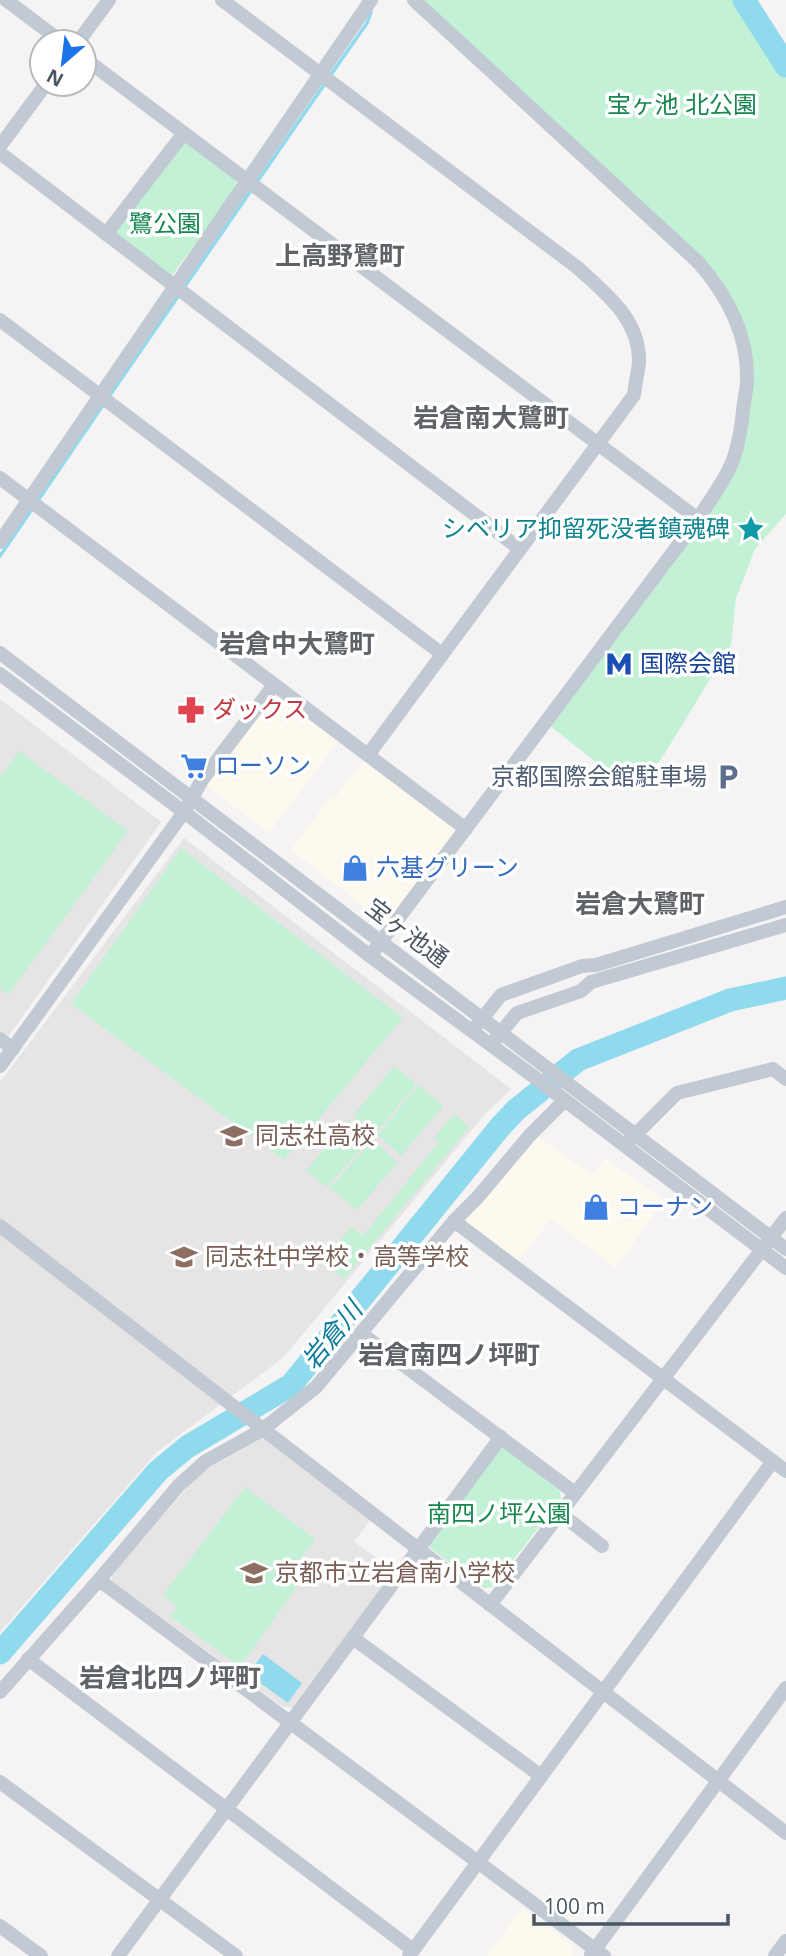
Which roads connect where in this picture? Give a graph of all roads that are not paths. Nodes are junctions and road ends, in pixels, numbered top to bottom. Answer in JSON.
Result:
{"nodes":[{"id":1,"x":6,"y":0,"type":"edge"},
{"id":2,"x":109,"y":0,"type":"edge"},
{"id":3,"x":222,"y":0,"type":"edge"},
{"id":4,"x":372,"y":0,"type":"edge"},
{"id":5,"x":414,"y":0,"type":"edge"},
{"id":6,"x":43,"y":28,"type":"edge"},
{"id":7,"x":88,"y":28,"type":"edge"},
{"id":8,"x":98,"y":68,"type":"edge"},
{"id":9,"x":320,"y":75,"type":"junction"},
{"id":10,"x":36,"y":98,"type":"edge"},
{"id":11,"x":184,"y":133,"type":"junction"},
{"id":12,"x":0,"y":146,"type":"edge"},
{"id":13,"x":0,"y":153,"type":"edge"},
{"id":14,"x":247,"y":181,"type":"junction"},
{"id":15,"x":106,"y":234,"type":"junction"},
{"id":16,"x":175,"y":286,"type":"junction"},
{"id":17,"x":0,"y":320,"type":"edge"},
{"id":18,"x":100,"y":396,"type":"junction"},
{"id":19,"x":597,"y":444,"type":"junction"},
{"id":20,"x":0,"y":478,"type":"edge"},
{"id":21,"x":29,"y":500,"type":"junction"},
{"id":22,"x":698,"y":519,"type":"junction"},
{"id":23,"x":0,"y":542,"type":"edge"},
{"id":24,"x":520,"y":549,"type":"junction"},
{"id":25,"x":0,"y":653,"type":"edge"},
{"id":26,"x":442,"y":654,"type":"junction"},
{"id":27,"x":0,"y":674,"type":"edge"},
{"id":28,"x":274,"y":685,"type":"junction"},
{"id":29,"x":368,"y":755,"type":"junction"},
{"id":30,"x":191,"y":797,"type":"junction"},
{"id":31,"x":184,"y":812,"type":"junction"},
{"id":32,"x":466,"y":829,"type":"junction"},
{"id":33,"x":786,"y":907,"type":"edge"},
{"id":34,"x":786,"y":925,"type":"edge"},
{"id":35,"x":381,"y":942,"type":"junction"},
{"id":36,"x":370,"y":956,"type":"junction"},
{"id":37,"x":482,"y":1020,"type":"junction"},
{"id":38,"x":472,"y":1032,"type":"junction"},
{"id":39,"x":0,"y":1039,"type":"edge"},
{"id":40,"x":495,"y":1039,"type":"junction"},
{"id":41,"x":13,"y":1049,"type":"junction"},
{"id":42,"x":0,"y":1066,"type":"edge"},
{"id":43,"x":780,"y":1068,"type":"edge"},
{"id":44,"x":786,"y":1079,"type":"edge"},
{"id":45,"x":566,"y":1095,"type":"junction"},
{"id":46,"x":630,"y":1141,"type":"junction"},
{"id":47,"x":786,"y":1217,"type":"edge"},
{"id":48,"x":454,"y":1221,"type":"junction"},
{"id":49,"x":0,"y":1226,"type":"edge"},
{"id":50,"x":766,"y":1244,"type":"junction"},
{"id":51,"x":786,"y":1249,"type":"edge"},
{"id":52,"x":786,"y":1268,"type":"edge"},
{"id":53,"x":362,"y":1334,"type":"junction"},
{"id":54,"x":663,"y":1378,"type":"junction"},
{"id":55,"x":262,"y":1430,"type":"junction"},
{"id":56,"x":501,"y":1437,"type":"junction"},
{"id":57,"x":773,"y":1461,"type":"junction"},
{"id":58,"x":786,"y":1471,"type":"edge"},
{"id":59,"x":575,"y":1493,"type":"junction"},
{"id":60,"x":560,"y":1513,"type":"junction"},
{"id":61,"x":602,"y":1546,"type":"dead end"},
{"id":62,"x":418,"y":1550,"type":"junction"},
{"id":63,"x":99,"y":1580,"type":"junction"},
{"id":64,"x":490,"y":1605,"type":"junction"},
{"id":65,"x":353,"y":1638,"type":"junction"},
{"id":66,"x":28,"y":1659,"type":"junction"},
{"id":67,"x":786,"y":1688,"type":"edge"},
{"id":68,"x":0,"y":1692,"type":"edge"},
{"id":69,"x":603,"y":1692,"type":"junction"},
{"id":70,"x":290,"y":1722,"type":"junction"},
{"id":71,"x":541,"y":1776,"type":"junction"},
{"id":72,"x":718,"y":1781,"type":"junction"},
{"id":73,"x":0,"y":1782,"type":"edge"},
{"id":74,"x":226,"y":1810,"type":"junction"},
{"id":75,"x":786,"y":1833,"type":"edge"},
{"id":76,"x":478,"y":1862,"type":"junction"},
{"id":77,"x":160,"y":1899,"type":"junction"},
{"id":78,"x":0,"y":1926,"type":"edge"},
{"id":79,"x":786,"y":1941,"type":"edge"},
{"id":80,"x":411,"y":1953,"type":"edge"},
{"id":81,"x":596,"y":1954,"type":"edge"},
{"id":82,"x":41,"y":1956,"type":"edge"},
{"id":83,"x":118,"y":1956,"type":"edge"},
{"id":84,"x":236,"y":1956,"type":"edge"},
{"id":85,"x":775,"y":1956,"type":"edge"}],
"edges":[{"from":1,"to":6,"type":"street"},
{"from":2,"to":7,"type":"street"},
{"from":3,"to":9,"type":"street"},
{"from":4,"to":9,"type":"street"},
{"from":5,"to":22,"type":"street"},
{"from":8,"to":11,"type":"street"},
{"from":9,"to":14,"type":"street"},
{"from":9,"to":19,"type":"street"},
{"from":10,"to":12,"type":"street"},
{"from":11,"to":14,"type":"street"},
{"from":11,"to":15,"type":"street"},
{"from":13,"to":15,"type":"street"},
{"from":14,"to":16,"type":"street"},
{"from":14,"to":19,"type":"street"},
{"from":15,"to":16,"type":"street"},
{"from":16,"to":18,"type":"street"},
{"from":16,"to":24,"type":"street"},
{"from":17,"to":18,"type":"street"},
{"from":18,"to":21,"type":"street"},
{"from":18,"to":26,"type":"street"},
{"from":19,"to":22,"type":"street"},
{"from":19,"to":24,"type":"street"},
{"from":20,"to":21,"type":"street"},
{"from":21,"to":23,"type":"street"},
{"from":21,"to":28,"type":"street"},
{"from":22,"to":32,"type":"street"},
{"from":24,"to":26,"type":"street"},
{"from":25,"to":30,"type":"street","name":"宝ヶ池通"},
{"from":26,"to":29,"type":"street"},
{"from":27,"to":31,"type":"street","name":"宝ヶ池通"},
{"from":28,"to":29,"type":"street"},
{"from":28,"to":30,"type":"street"},
{"from":29,"to":32,"type":"street"},
{"from":30,"to":31,"type":"street"},
{"from":30,"to":35,"type":"street","name":"宝ヶ池通"},
{"from":31,"to":36,"type":"street","name":"宝ヶ池通"},
{"from":31,"to":41,"type":"street"},
{"from":32,"to":35,"type":"street"},
{"from":33,"to":37,"type":"street"},
{"from":34,"to":40,"type":"street"},
{"from":35,"to":36,"type":"street"},
{"from":35,"to":37,"type":"street","name":"宝ヶ池通"},
{"from":36,"to":38,"type":"street","name":"宝ヶ池通"},
{"from":37,"to":38,"type":"street"},
{"from":37,"to":40,"type":"street","name":"宝ヶ池通"},
{"from":38,"to":40,"type":"street","name":"宝ヶ池通"},
{"from":39,"to":41,"type":"street"},
{"from":40,"to":45,"type":"street","name":"宝ヶ池通"},
{"from":41,"to":42,"type":"street"},
{"from":43,"to":44,"type":"street"},
{"from":43,"to":46,"type":"street"},
{"from":45,"to":46,"type":"street","name":"宝ヶ池通"},
{"from":45,"to":48,"type":"street"},
{"from":46,"to":50,"type":"street","name":"宝ヶ池通"},
{"from":47,"to":50,"type":"street"},
{"from":48,"to":53,"type":"street"},
{"from":48,"to":54,"type":"street"},
{"from":49,"to":55,"type":"street"},
{"from":50,"to":51,"type":"street","name":"宝ヶ池通"},
{"from":50,"to":52,"type":"street","name":"宝ヶ池通"},
{"from":50,"to":54,"type":"street"},
{"from":53,"to":55,"type":"street"},
{"from":53,"to":56,"type":"street"},
{"from":54,"to":57,"type":"street"},
{"from":54,"to":59,"type":"street"},
{"from":55,"to":62,"type":"street"},
{"from":55,"to":63,"type":"street"},
{"from":56,"to":59,"type":"street"},
{"from":56,"to":62,"type":"street"},
{"from":57,"to":58,"type":"street"},
{"from":57,"to":69,"type":"street"},
{"from":59,"to":60,"type":"street"},
{"from":60,"to":61,"type":"street"},
{"from":60,"to":64,"type":"street"},
{"from":62,"to":64,"type":"street"},
{"from":62,"to":65,"type":"street"},
{"from":63,"to":66,"type":"street"},
{"from":63,"to":70,"type":"street"},
{"from":64,"to":69,"type":"street"},
{"from":65,"to":70,"type":"street"},
{"from":65,"to":71,"type":"street"},
{"from":66,"to":68,"type":"street"},
{"from":66,"to":74,"type":"street"},
{"from":67,"to":72,"type":"street"},
{"from":69,"to":71,"type":"street"},
{"from":69,"to":72,"type":"street"},
{"from":70,"to":74,"type":"street"},
{"from":70,"to":76,"type":"street"},
{"from":71,"to":76,"type":"street"},
{"from":72,"to":75,"type":"street"},
{"from":72,"to":81,"type":"street"},
{"from":73,"to":77,"type":"street"},
{"from":74,"to":77,"type":"street"},
{"from":74,"to":80,"type":"street"},
{"from":76,"to":80,"type":"street"},
{"from":76,"to":81,"type":"street"},
{"from":77,"to":83,"type":"street"},
{"from":77,"to":84,"type":"street"},
{"from":78,"to":82,"type":"street"},
{"from":79,"to":85,"type":"street"}]}
